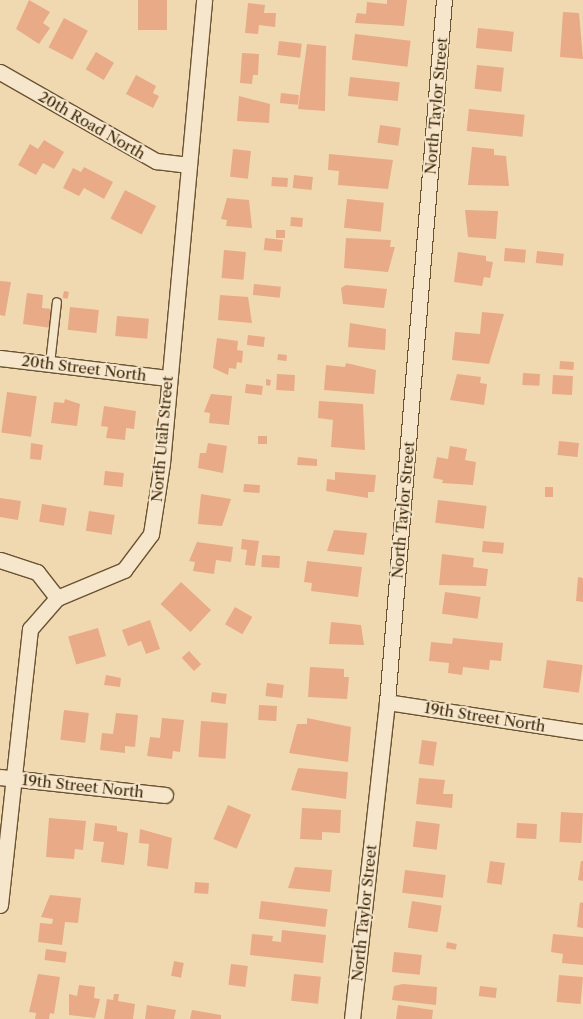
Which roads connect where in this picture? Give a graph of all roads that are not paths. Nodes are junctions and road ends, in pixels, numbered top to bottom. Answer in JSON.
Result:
{"nodes":[{"id":1,"x":204,"y":0,"type":"edge"},
{"id":2,"x":444,"y":0,"type":"edge"},
{"id":3,"x":0,"y":72,"type":"edge"},
{"id":4,"x":187,"y":165,"type":"junction"},
{"id":5,"x":57,"y":302,"type":"dead end"},
{"id":6,"x":0,"y":358,"type":"edge"},
{"id":7,"x":50,"y":364,"type":"junction"},
{"id":8,"x":168,"y":378,"type":"junction"},
{"id":9,"x":0,"y":560,"type":"edge"},
{"id":10,"x":57,"y":598,"type":"junction"},
{"id":11,"x":387,"y":702,"type":"junction"},
{"id":12,"x":583,"y":732,"type":"edge"},
{"id":13,"x":6,"y":778,"type":"edge"},
{"id":14,"x":165,"y":795,"type":"dead end"},
{"id":15,"x":0,"y":905,"type":"edge"},
{"id":16,"x":352,"y":1019,"type":"edge"}],
"edges":[{"from":1,"to":4,"type":"street","name":"North Utah Street"},
{"from":2,"to":11,"type":"street","name":"North Taylor Street"},
{"from":3,"to":4,"type":"street","name":"20th Road North"},
{"from":4,"to":8,"type":"street","name":"North Utah Street"},
{"from":5,"to":7,"type":"lane"},
{"from":6,"to":7,"type":"street","name":"20th Street North"},
{"from":7,"to":8,"type":"street","name":"20th Street North"},
{"from":8,"to":10,"type":"street","name":"North Utah Street"},
{"from":9,"to":10,"type":"street"},
{"from":10,"to":13,"type":"street","name":"North Utah Street"},
{"from":11,"to":12,"type":"street","name":"19th Street North"},
{"from":11,"to":16,"type":"street","name":"North Taylor Street"},
{"from":13,"to":14,"type":"street","name":"19th Street North"},
{"from":13,"to":15,"type":"street","name":"North Utah Street"}]}
